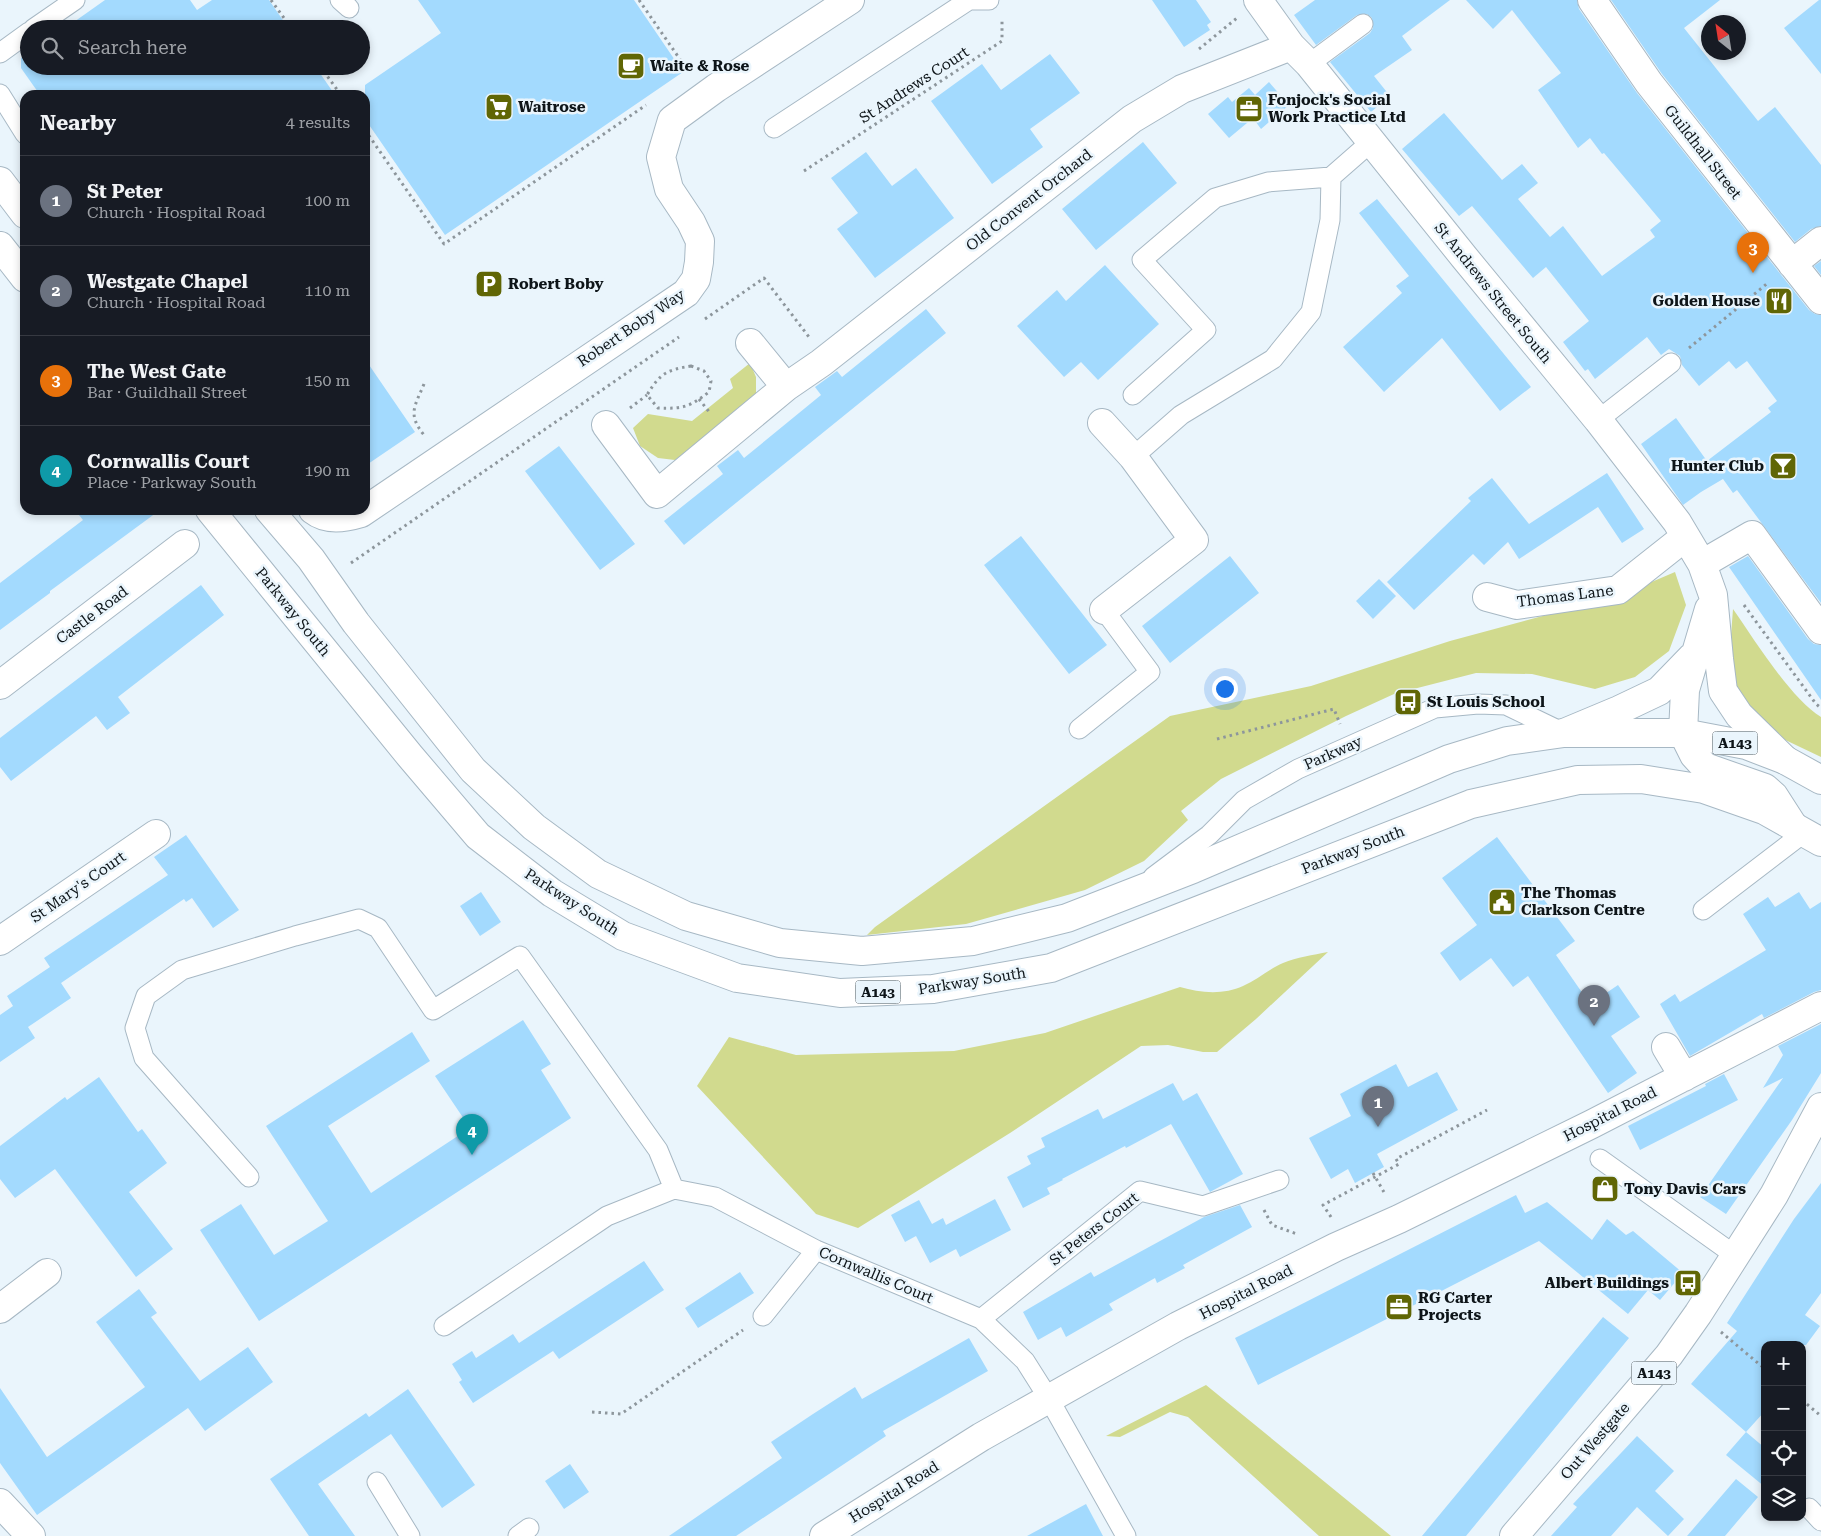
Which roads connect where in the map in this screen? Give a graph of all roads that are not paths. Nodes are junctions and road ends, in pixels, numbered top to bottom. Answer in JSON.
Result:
{"nodes":[{"id":1,"x":75,"y":0,"type":"edge"},
{"id":2,"x":850,"y":0,"type":"edge"},
{"id":3,"x":990,"y":0,"type":"edge"},
{"id":4,"x":1258,"y":0,"type":"edge"},
{"id":5,"x":1592,"y":0,"type":"edge"},
{"id":6,"x":46,"y":20,"type":"edge"},
{"id":7,"x":1363,"y":24,"type":"dead end"},
{"id":8,"x":20,"y":38,"type":"edge"},
{"id":9,"x":0,"y":52,"type":"edge"},
{"id":10,"x":1300,"y":55,"type":"junction"},
{"id":11,"x":0,"y":94,"type":"edge"},
{"id":12,"x":20,"y":126,"type":"edge"},
{"id":13,"x":774,"y":128,"type":"dead end"},
{"id":14,"x":1371,"y":142,"type":"junction"},
{"id":15,"x":0,"y":175,"type":"edge"},
{"id":16,"x":1331,"y":177,"type":"junction"},
{"id":17,"x":0,"y":181,"type":"edge"},
{"id":18,"x":20,"y":198,"type":"edge"},
{"id":19,"x":20,"y":207,"type":"edge"},
{"id":20,"x":1821,"y":241,"type":"edge"},
{"id":21,"x":0,"y":246,"type":"edge"},
{"id":22,"x":1792,"y":264,"type":"junction"},
{"id":23,"x":20,"y":272,"type":"edge"},
{"id":24,"x":1821,"y":300,"type":"edge"},
{"id":25,"x":750,"y":343,"type":"dead end"},
{"id":26,"x":1671,"y":363,"type":"road end"},
{"id":27,"x":786,"y":387,"type":"junction"},
{"id":28,"x":1133,"y":395,"type":"dead end"},
{"id":29,"x":1598,"y":420,"type":"junction"},
{"id":30,"x":1102,"y":423,"type":"dead end"},
{"id":31,"x":606,"y":426,"type":"dead end"},
{"id":32,"x":1133,"y":457,"type":"junction"},
{"id":33,"x":370,"y":507,"type":"edge"},
{"id":34,"x":214,"y":515,"type":"edge"},
{"id":35,"x":273,"y":515,"type":"edge"},
{"id":36,"x":320,"y":515,"type":"edge"},
{"id":37,"x":354,"y":515,"type":"edge"},
{"id":38,"x":1686,"y":537,"type":"junction"},
{"id":39,"x":185,"y":544,"type":"dead end"},
{"id":40,"x":1702,"y":564,"type":"junction"},
{"id":41,"x":1487,"y":596,"type":"dead end"},
{"id":42,"x":1726,"y":599,"type":"junction"},
{"id":43,"x":1104,"y":610,"type":"joint"},
{"id":44,"x":1821,"y":630,"type":"edge"},
{"id":45,"x":1695,"y":653,"type":"junction"},
{"id":46,"x":0,"y":686,"type":"edge"},
{"id":47,"x":1079,"y":729,"type":"dead end"},
{"id":48,"x":1564,"y":733,"type":"junction"},
{"id":49,"x":1683,"y":733,"type":"junction"},
{"id":50,"x":1785,"y":760,"type":"junction"},
{"id":51,"x":1821,"y":780,"type":"edge"},
{"id":52,"x":1806,"y":833,"type":"edge"},
{"id":53,"x":156,"y":834,"type":"dead end"},
{"id":54,"x":1132,"y":893,"type":"junction"},
{"id":55,"x":1703,"y":910,"type":"dead end"},
{"id":56,"x":0,"y":941,"type":"edge"},
{"id":57,"x":1821,"y":1006,"type":"edge"},
{"id":58,"x":1666,"y":1047,"type":"dead end"},
{"id":59,"x":1684,"y":1077,"type":"junction"},
{"id":60,"x":1821,"y":1107,"type":"edge"},
{"id":61,"x":1821,"y":1136,"type":"edge"},
{"id":62,"x":1600,"y":1159,"type":"dead end"},
{"id":63,"x":248,"y":1177,"type":"dead end"},
{"id":64,"x":1279,"y":1180,"type":"dead end"},
{"id":65,"x":674,"y":1189,"type":"junction"},
{"id":66,"x":1774,"y":1195,"type":"junction"},
{"id":67,"x":816,"y":1250,"type":"junction"},
{"id":68,"x":1736,"y":1256,"type":"junction"},
{"id":69,"x":47,"y":1273,"type":"dead end"},
{"id":70,"x":0,"y":1308,"type":"edge"},
{"id":71,"x":763,"y":1316,"type":"road end"},
{"id":72,"x":981,"y":1319,"type":"junction"},
{"id":73,"x":444,"y":1326,"type":"dead end"},
{"id":74,"x":1049,"y":1399,"type":"junction"},
{"id":75,"x":377,"y":1482,"type":"dead end"},
{"id":76,"x":0,"y":1503,"type":"edge"},
{"id":77,"x":31,"y":1536,"type":"edge"},
{"id":78,"x":410,"y":1536,"type":"edge"},
{"id":79,"x":824,"y":1536,"type":"edge"},
{"id":80,"x":1126,"y":1536,"type":"edge"},
{"id":81,"x":1514,"y":1536,"type":"edge"}],
"edges":[{"from":1,"to":6,"type":"lane"},
{"from":2,"to":33,"type":"street","name":"Robert Boby Way"},
{"from":3,"to":13,"type":"lane"},
{"from":4,"to":10,"type":"street","name":"St Andrews Street South"},
{"from":5,"to":22,"type":"street","name":"Guildhall Street"},
{"from":7,"to":10,"type":"lane"},
{"from":8,"to":9,"type":"lane"},
{"from":10,"to":14,"type":"street","name":"St Andrews Street South"},
{"from":10,"to":27,"type":"street","name":"Old Convent Orchard"},
{"from":11,"to":12,"type":"lane"},
{"from":14,"to":16,"type":"lane"},
{"from":14,"to":29,"type":"street","name":"St Andrews Street South"},
{"from":15,"to":18,"type":"street"},
{"from":16,"to":28,"type":"lane"},
{"from":16,"to":32,"type":"lane"},
{"from":17,"to":19,"type":"street"},
{"from":20,"to":22,"type":"street"},
{"from":21,"to":23,"type":"street"},
{"from":22,"to":24,"type":"street","name":"Guildhall Street"},
{"from":25,"to":27,"type":"street"},
{"from":26,"to":29,"type":"lane"},
{"from":27,"to":31,"type":"street","name":"Old Convent Orchard"},
{"from":29,"to":38,"type":"street","name":"St Andrews Street South"},
{"from":30,"to":32,"type":"street"},
{"from":32,"to":43,"type":"street"},
{"from":34,"to":52,"type":"street","name":"Parkway South","number":"A143"},
{"from":35,"to":54,"type":"street","number":"A143"},
{"from":36,"to":37,"type":"street","name":"Robert Boby Way"},
{"from":38,"to":40,"type":"street","name":"St Andrews Street South"},
{"from":38,"to":41,"type":"street","name":"Thomas Lane"},
{"from":39,"to":46,"type":"street","name":"Castle Road"},
{"from":40,"to":42,"type":"street","name":"St Andrews Street South"},
{"from":40,"to":44,"type":"street"},
{"from":42,"to":45,"type":"street"},
{"from":42,"to":50,"type":"street","name":"St Andrews Street South"},
{"from":43,"to":47,"type":"lane"},
{"from":45,"to":48,"type":"street"},
{"from":45,"to":49,"type":"street"},
{"from":48,"to":49,"type":"street","number":"A143"},
{"from":48,"to":54,"type":"street","number":"A143"},
{"from":48,"to":54,"type":"lane","name":"Parkway"},
{"from":49,"to":50,"type":"street","number":"A143"},
{"from":49,"to":52,"type":"street"},
{"from":50,"to":51,"type":"street","number":"A143"},
{"from":52,"to":55,"type":"lane"},
{"from":53,"to":56,"type":"street","name":"St Mary's Court"},
{"from":57,"to":59,"type":"street","name":"Hospital Road"},
{"from":58,"to":59,"type":"street"},
{"from":59,"to":74,"type":"street","name":"Hospital Road"},
{"from":60,"to":66,"type":"street","name":"Out Westgate","number":"A143"},
{"from":61,"to":66,"type":"street","name":"Out Westgate","number":"A143"},
{"from":62,"to":68,"type":"lane"},
{"from":63,"to":65,"type":"lane"},
{"from":64,"to":72,"type":"lane","name":"St Peters Court"},
{"from":65,"to":67,"type":"lane","name":"Cornwallis Court"},
{"from":65,"to":73,"type":"lane"},
{"from":66,"to":68,"type":"street","name":"Out Westgate","number":"A143"},
{"from":67,"to":71,"type":"lane"},
{"from":67,"to":72,"type":"lane","name":"Cornwallis Court"},
{"from":68,"to":81,"type":"street","name":"Out Westgate","number":"A143"},
{"from":69,"to":70,"type":"street"},
{"from":72,"to":74,"type":"lane","name":"Cornwallis Court"},
{"from":74,"to":79,"type":"street","name":"Hospital Road"},
{"from":74,"to":80,"type":"lane","name":"Cornwallis Court"},
{"from":75,"to":78,"type":"lane"},
{"from":76,"to":77,"type":"street"}]}
